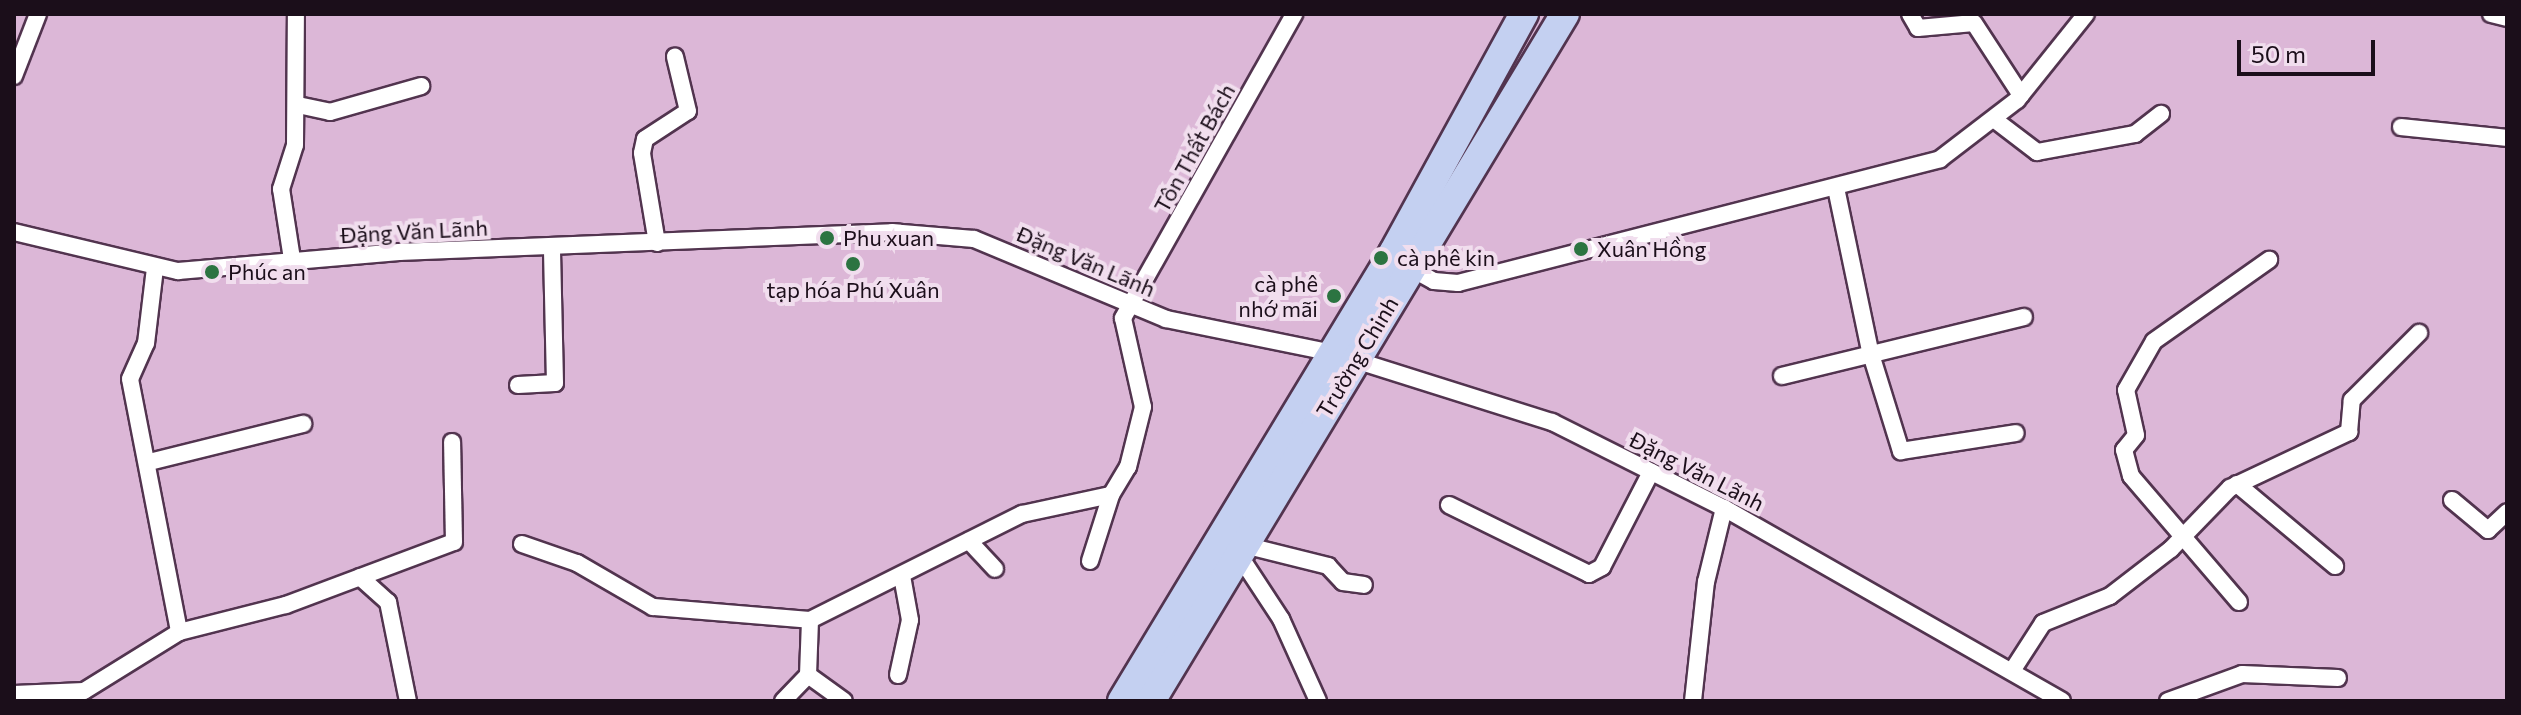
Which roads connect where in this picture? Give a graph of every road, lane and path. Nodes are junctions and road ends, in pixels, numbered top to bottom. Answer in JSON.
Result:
{"nodes":[{"id":1,"x":38,"y":14,"type":"edge"},
{"id":2,"x":296,"y":14,"type":"edge"},
{"id":3,"x":1294,"y":14,"type":"edge"},
{"id":4,"x":1524,"y":14,"type":"edge"},
{"id":5,"x":1565,"y":14,"type":"edge"},
{"id":6,"x":1910,"y":14,"type":"edge"},
{"id":7,"x":2086,"y":14,"type":"edge"},
{"id":8,"x":2491,"y":14,"type":"edge"},
{"id":9,"x":1975,"y":18,"type":"edge"},
{"id":10,"x":2507,"y":18,"type":"edge"},
{"id":11,"x":675,"y":57,"type":"dead end"},
{"id":12,"x":14,"y":76,"type":"edge"},
{"id":13,"x":421,"y":86,"type":"dead end"},
{"id":14,"x":2021,"y":95,"type":"junction"},
{"id":15,"x":298,"y":105,"type":"junction"},
{"id":16,"x":2161,"y":114,"type":"dead end"},
{"id":17,"x":1995,"y":120,"type":"junction"},
{"id":18,"x":2401,"y":127,"type":"dead end"},
{"id":19,"x":2507,"y":138,"type":"edge"},
{"id":20,"x":1836,"y":188,"type":"junction"},
{"id":21,"x":14,"y":232,"type":"edge"},
{"id":22,"x":657,"y":243,"type":"junction"},
{"id":23,"x":552,"y":247,"type":"junction"},
{"id":24,"x":292,"y":259,"type":"junction"},
{"id":25,"x":2269,"y":260,"type":"dead end"},
{"id":26,"x":1401,"y":261,"type":"junction"},
{"id":27,"x":155,"y":268,"type":"junction"},
{"id":28,"x":1132,"y":303,"type":"junction"},
{"id":29,"x":2024,"y":317,"type":"dead end"},
{"id":30,"x":2419,"y":333,"type":"dead end"},
{"id":31,"x":1870,"y":351,"type":"junction"},
{"id":32,"x":1343,"y":358,"type":"junction"},
{"id":33,"x":1782,"y":376,"type":"dead end"},
{"id":34,"x":518,"y":385,"type":"dead end"},
{"id":35,"x":303,"y":424,"type":"dead end"},
{"id":36,"x":2016,"y":433,"type":"dead end"},
{"id":37,"x":452,"y":442,"type":"dead end"},
{"id":38,"x":149,"y":462,"type":"junction"},
{"id":39,"x":1651,"y":472,"type":"junction"},
{"id":40,"x":2237,"y":484,"type":"junction"},
{"id":41,"x":1111,"y":495,"type":"junction"},
{"id":42,"x":2452,"y":500,"type":"dead end"},
{"id":43,"x":1449,"y":505,"type":"dead end"},
{"id":44,"x":1724,"y":508,"type":"junction"},
{"id":45,"x":2507,"y":512,"type":"edge"},
{"id":46,"x":2182,"y":539,"type":"junction"},
{"id":47,"x":969,"y":541,"type":"junction"},
{"id":48,"x":522,"y":544,"type":"dead end"},
{"id":49,"x":1242,"y":550,"type":"junction"},
{"id":50,"x":1090,"y":561,"type":"dead end"},
{"id":51,"x":2335,"y":566,"type":"dead end"},
{"id":52,"x":995,"y":569,"type":"dead end"},
{"id":53,"x":902,"y":576,"type":"junction"},
{"id":54,"x":360,"y":577,"type":"junction"},
{"id":55,"x":1364,"y":585,"type":"dead end"},
{"id":56,"x":2239,"y":602,"type":"dead end"},
{"id":57,"x":810,"y":620,"type":"junction"},
{"id":58,"x":179,"y":632,"type":"junction"},
{"id":59,"x":2012,"y":671,"type":"junction"},
{"id":60,"x":808,"y":675,"type":"junction"},
{"id":61,"x":898,"y":675,"type":"dead end"},
{"id":62,"x":2338,"y":678,"type":"dead end"},
{"id":63,"x":14,"y":694,"type":"edge"},
{"id":64,"x":408,"y":701,"type":"edge"},
{"id":65,"x":783,"y":701,"type":"edge"},
{"id":66,"x":844,"y":701,"type":"edge"},
{"id":67,"x":1122,"y":701,"type":"edge"},
{"id":68,"x":1151,"y":701,"type":"edge"},
{"id":69,"x":1318,"y":701,"type":"edge"},
{"id":70,"x":1693,"y":701,"type":"edge"},
{"id":71,"x":2062,"y":701,"type":"edge"},
{"id":72,"x":2168,"y":701,"type":"edge"}],
"edges":[{"from":1,"to":12,"type":"street"},
{"from":2,"to":15,"type":"street"},
{"from":3,"to":28,"type":"street","name":"Tôn Thất Bách"},
{"from":4,"to":26,"type":"highway","name":"Trường Chinh"},
{"from":5,"to":26,"type":"highway","name":"Trường Chinh"},
{"from":6,"to":9,"type":"street"},
{"from":7,"to":14,"type":"street"},
{"from":8,"to":10,"type":"street"},
{"from":9,"to":14,"type":"street"},
{"from":11,"to":22,"type":"street"},
{"from":13,"to":15,"type":"street"},
{"from":14,"to":17,"type":"street"},
{"from":15,"to":24,"type":"street"},
{"from":16,"to":17,"type":"street"},
{"from":17,"to":20,"type":"street"},
{"from":18,"to":19,"type":"street"},
{"from":20,"to":26,"type":"street"},
{"from":20,"to":31,"type":"street"},
{"from":21,"to":27,"type":"street","name":"Đặng Văn Lãnh"},
{"from":22,"to":23,"type":"street","name":"Đặng Văn Lãnh"},
{"from":22,"to":28,"type":"street","name":"Đặng Văn Lãnh"},
{"from":23,"to":24,"type":"street","name":"Đặng Văn Lãnh"},
{"from":23,"to":34,"type":"street"},
{"from":24,"to":27,"type":"street","name":"Đặng Văn Lãnh"},
{"from":25,"to":46,"type":"street"},
{"from":26,"to":32,"type":"highway","name":"Trường Chinh"},
{"from":27,"to":38,"type":"street"},
{"from":28,"to":32,"type":"street","name":"Đặng Văn Lãnh"},
{"from":28,"to":41,"type":"street"},
{"from":29,"to":31,"type":"street"},
{"from":30,"to":40,"type":"street"},
{"from":31,"to":33,"type":"street"},
{"from":31,"to":36,"type":"street"},
{"from":32,"to":39,"type":"street","name":"Đặng Văn Lãnh"},
{"from":32,"to":49,"type":"highway","name":"Trường Chinh"},
{"from":32,"to":67,"type":"highway","name":"Trường Chinh"},
{"from":35,"to":38,"type":"street"},
{"from":37,"to":54,"type":"street"},
{"from":38,"to":58,"type":"street"},
{"from":39,"to":43,"type":"street"},
{"from":39,"to":44,"type":"street","name":"Đặng Văn Lãnh"},
{"from":40,"to":46,"type":"street"},
{"from":40,"to":51,"type":"street"},
{"from":41,"to":47,"type":"street"},
{"from":41,"to":50,"type":"street"},
{"from":42,"to":45,"type":"street"},
{"from":44,"to":59,"type":"street","name":"Đặng Văn Lãnh"},
{"from":44,"to":70,"type":"street"},
{"from":46,"to":56,"type":"street"},
{"from":46,"to":59,"type":"street"},
{"from":47,"to":52,"type":"street"},
{"from":47,"to":53,"type":"street"},
{"from":48,"to":57,"type":"street"},
{"from":49,"to":55,"type":"street"},
{"from":49,"to":68,"type":"highway","name":"Trường Chinh"},
{"from":49,"to":69,"type":"street"},
{"from":53,"to":57,"type":"street"},
{"from":53,"to":61,"type":"street"},
{"from":54,"to":58,"type":"street"},
{"from":54,"to":64,"type":"street"},
{"from":57,"to":60,"type":"street"},
{"from":58,"to":63,"type":"street"},
{"from":59,"to":71,"type":"street","name":"Đặng Văn Lãnh"},
{"from":60,"to":65,"type":"street"},
{"from":60,"to":66,"type":"street"},
{"from":62,"to":72,"type":"street"}]}
